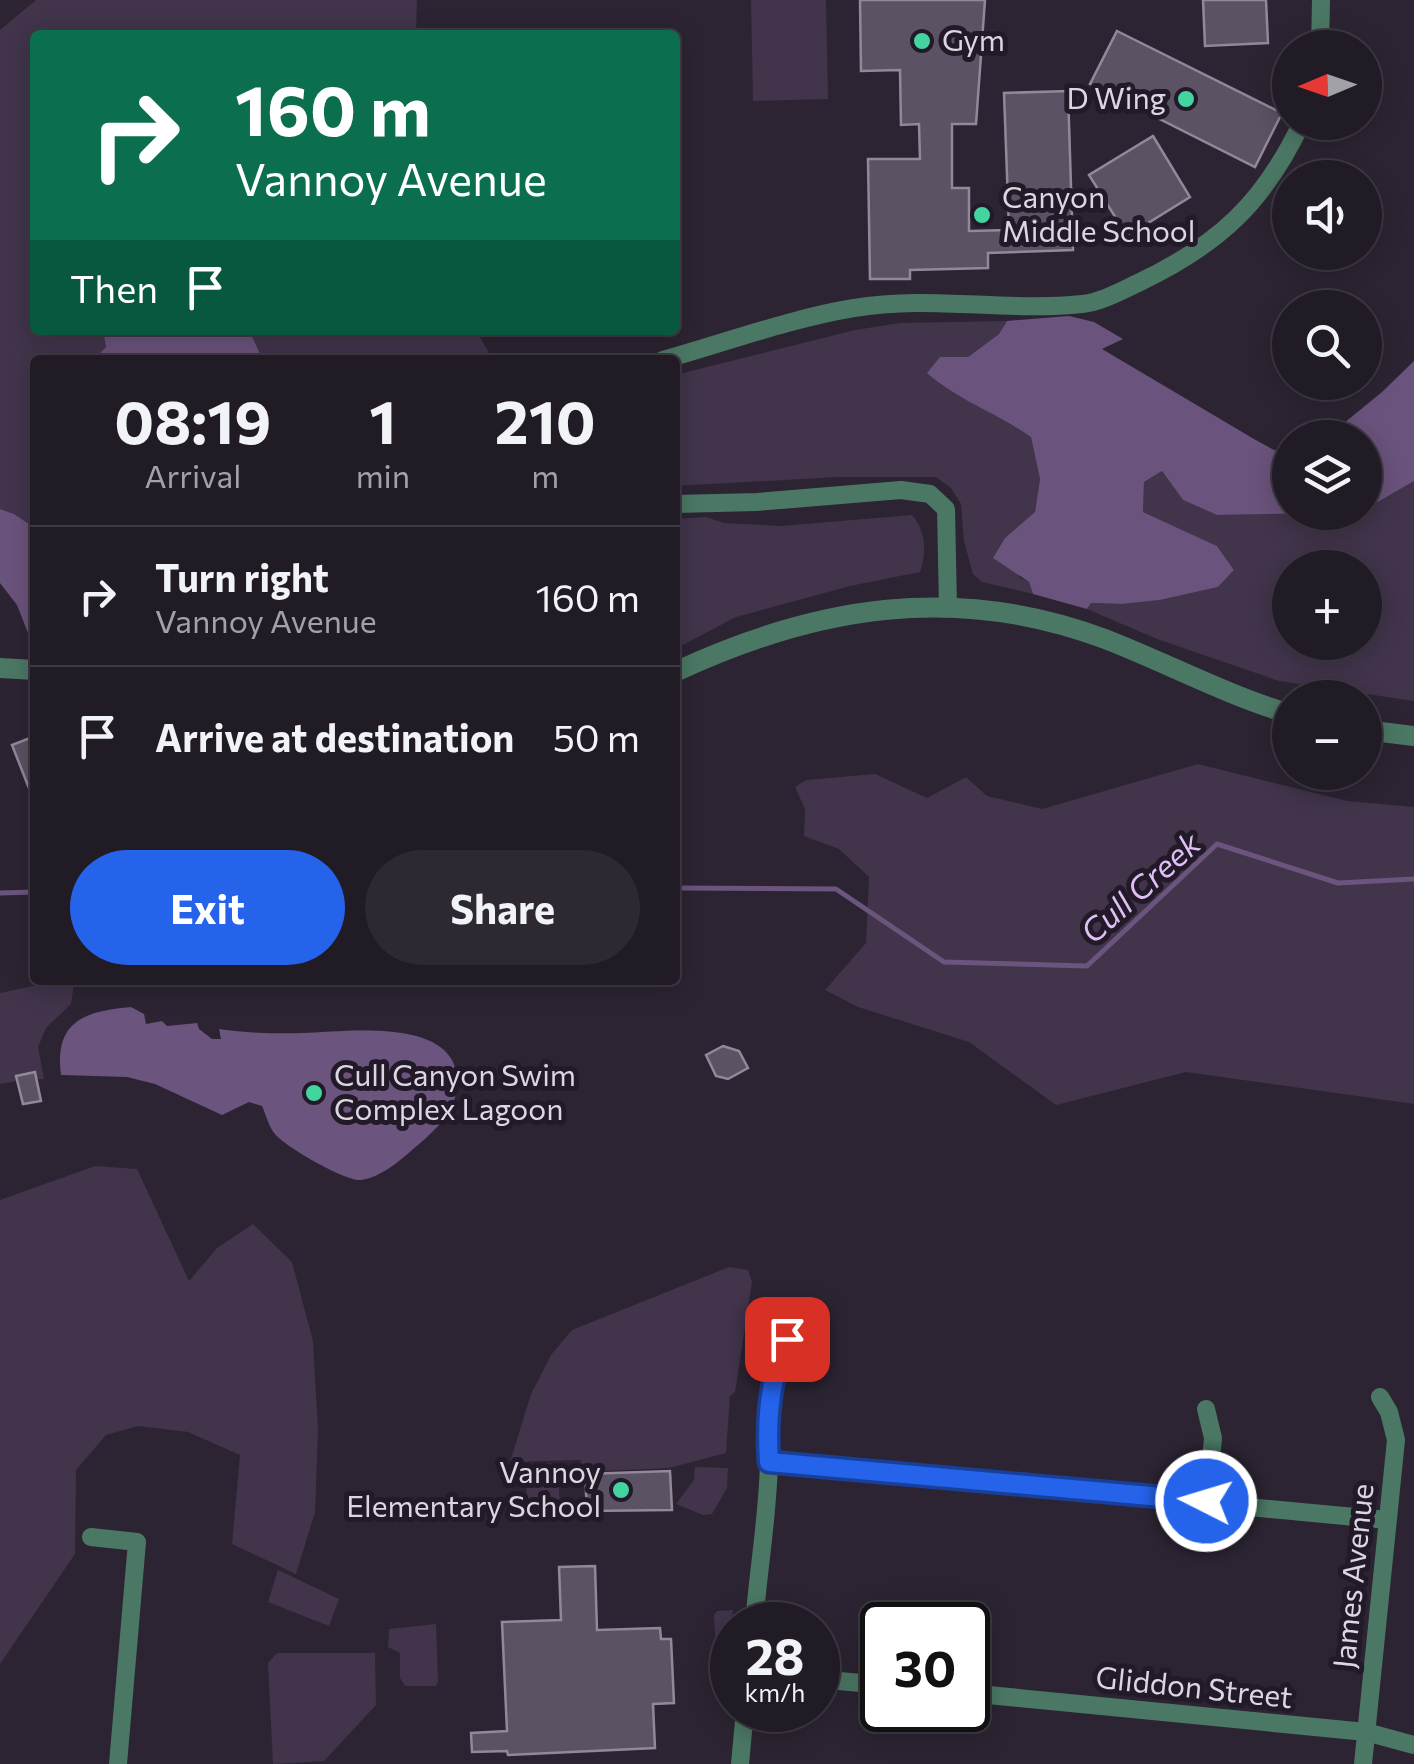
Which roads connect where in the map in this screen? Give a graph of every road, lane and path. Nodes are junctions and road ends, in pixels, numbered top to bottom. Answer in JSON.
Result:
{"nodes":[{"id":1,"x":1321,"y":0,"type":"edge"},
{"id":2,"x":1320,"y":30,"type":"edge"},
{"id":3,"x":1292,"y":140,"type":"edge"},
{"id":4,"x":680,"y":355,"type":"edge"},
{"id":5,"x":680,"y":504,"type":"edge"},
{"id":6,"x":948,"y":608,"type":"junction"},
{"id":7,"x":0,"y":668,"type":"edge"},
{"id":8,"x":30,"y":670,"type":"edge"},
{"id":9,"x":680,"y":670,"type":"edge"},
{"id":10,"x":1272,"y":709,"type":"edge"},
{"id":11,"x":1382,"y":732,"type":"edge"},
{"id":12,"x":1414,"y":736,"type":"edge"},
{"id":13,"x":787,"y":1339,"type":"dead end"},
{"id":14,"x":1380,"y":1397,"type":"dead end"},
{"id":15,"x":1206,"y":1409,"type":"dead end"},
{"id":16,"x":769,"y":1462,"type":"junction"},
{"id":17,"x":1206,"y":1501,"type":"junction"},
{"id":18,"x":1387,"y":1520,"type":"junction"},
{"id":19,"x":91,"y":1537,"type":"dead end"},
{"id":20,"x":756,"y":1602,"type":"edge"},
{"id":21,"x":990,"y":1696,"type":"edge"},
{"id":22,"x":743,"y":1732,"type":"edge"},
{"id":23,"x":1366,"y":1732,"type":"junction"},
{"id":24,"x":1414,"y":1745,"type":"edge"},
{"id":25,"x":118,"y":1764,"type":"edge"},
{"id":26,"x":740,"y":1764,"type":"edge"},
{"id":27,"x":1363,"y":1764,"type":"edge"}],
"edges":[{"from":1,"to":2,"type":"street"},
{"from":3,"to":4,"type":"street"},
{"from":5,"to":6,"type":"street"},
{"from":6,"to":9,"type":"street"},
{"from":6,"to":10,"type":"street"},
{"from":7,"to":8,"type":"street"},
{"from":11,"to":12,"type":"street"},
{"from":13,"to":16,"type":"street"},
{"from":14,"to":18,"type":"street","name":"James Avenue"},
{"from":15,"to":17,"type":"street"},
{"from":16,"to":17,"type":"street"},
{"from":16,"to":20,"type":"street"},
{"from":17,"to":18,"type":"street"},
{"from":18,"to":23,"type":"street","name":"James Avenue"},
{"from":19,"to":25,"type":"street"},
{"from":21,"to":23,"type":"street","name":"Gliddon Street"},
{"from":22,"to":26,"type":"street"},
{"from":23,"to":24,"type":"street","name":"Gliddon Street"},
{"from":23,"to":27,"type":"street","name":"James Avenue"}]}
